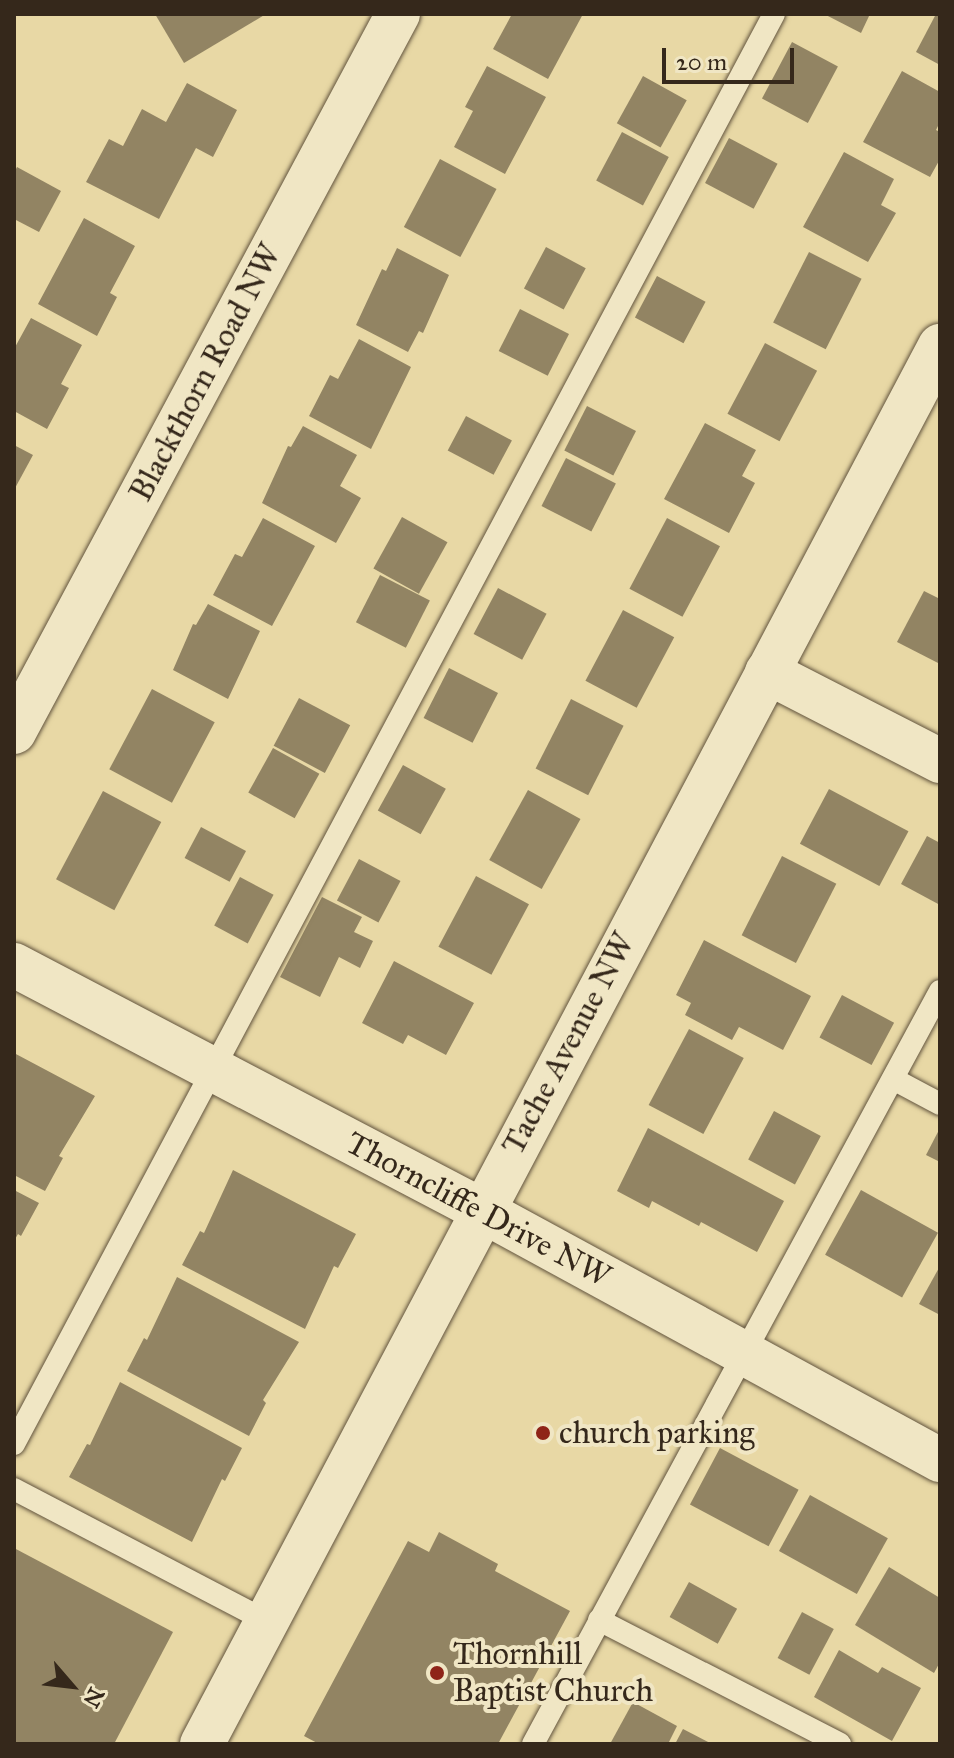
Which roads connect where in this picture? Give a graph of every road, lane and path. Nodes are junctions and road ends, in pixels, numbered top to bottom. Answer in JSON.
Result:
{"nodes":[{"id":1,"x":398,"y":14,"type":"edge"},
{"id":2,"x":774,"y":14,"type":"edge"},
{"id":3,"x":940,"y":346,"type":"edge"},
{"id":4,"x":767,"y":672,"type":"junction"},
{"id":5,"x":14,"y":732,"type":"edge"},
{"id":6,"x":940,"y":761,"type":"edge"},
{"id":7,"x":14,"y":965,"type":"edge"},
{"id":8,"x":940,"y":991,"type":"edge"},
{"id":9,"x":211,"y":1070,"type":"junction"},
{"id":10,"x":893,"y":1079,"type":"junction"},
{"id":11,"x":940,"y":1104,"type":"edge"},
{"id":12,"x":481,"y":1210,"type":"junction"},
{"id":13,"x":744,"y":1353,"type":"junction"},
{"id":14,"x":14,"y":1444,"type":"edge"},
{"id":15,"x":940,"y":1460,"type":"edge"},
{"id":16,"x":14,"y":1489,"type":"edge"},
{"id":17,"x":265,"y":1620,"type":"junction"},
{"id":18,"x":599,"y":1620,"type":"junction"},
{"id":19,"x":202,"y":1744,"type":"edge"},
{"id":20,"x":533,"y":1744,"type":"edge"},
{"id":21,"x":840,"y":1744,"type":"edge"}],
"edges":[{"from":1,"to":5,"type":"street","name":"Blackthorn Road NW"},
{"from":2,"to":9,"type":"lane"},
{"from":3,"to":4,"type":"street","name":"Tache Avenue NW"},
{"from":4,"to":6,"type":"street"},
{"from":4,"to":12,"type":"street","name":"Tache Avenue NW"},
{"from":7,"to":9,"type":"street","name":"Thorncliffe Drive NW"},
{"from":8,"to":10,"type":"lane"},
{"from":9,"to":12,"type":"street","name":"Thorncliffe Drive NW"},
{"from":9,"to":14,"type":"lane"},
{"from":10,"to":11,"type":"lane"},
{"from":10,"to":13,"type":"lane"},
{"from":12,"to":13,"type":"street","name":"Thorncliffe Drive NW"},
{"from":12,"to":17,"type":"street","name":"Tache Avenue NW"},
{"from":13,"to":15,"type":"street","name":"Thorncliffe Drive NW"},
{"from":13,"to":18,"type":"lane"},
{"from":16,"to":17,"type":"lane"},
{"from":17,"to":19,"type":"street","name":"Tache Avenue NW"},
{"from":18,"to":20,"type":"lane"},
{"from":18,"to":21,"type":"lane"}]}
